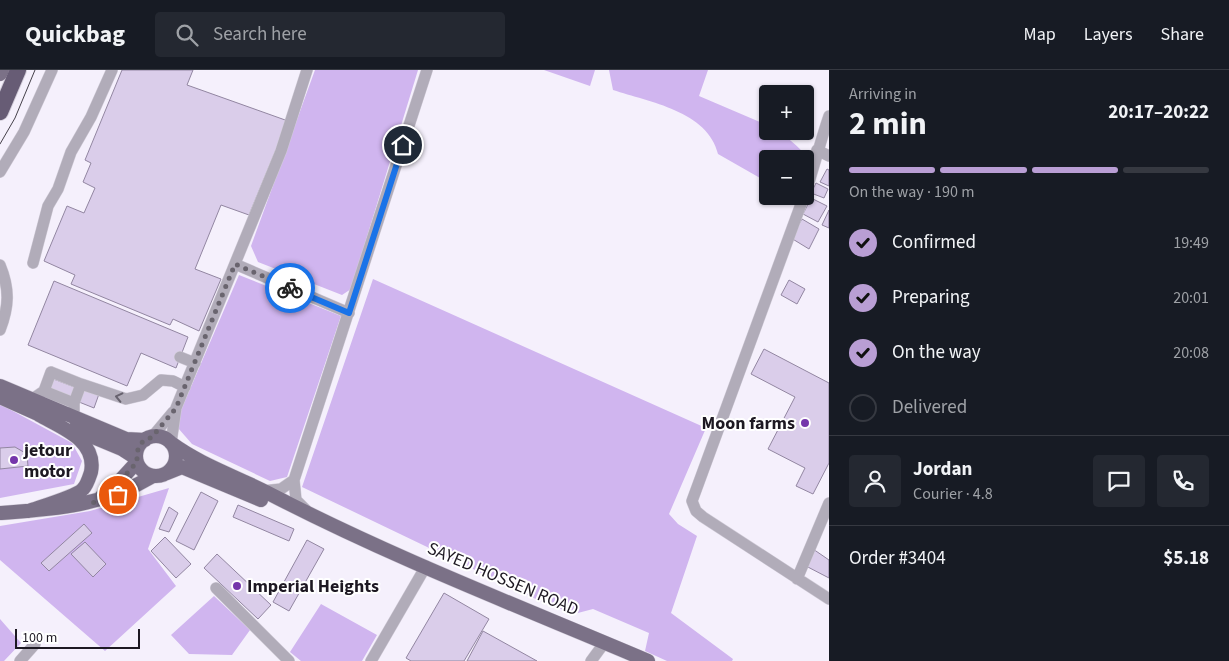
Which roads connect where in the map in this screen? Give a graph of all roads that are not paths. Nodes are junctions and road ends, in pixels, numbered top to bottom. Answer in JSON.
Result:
{"nodes":[{"id":1,"x":2,"y":70,"type":"edge"},
{"id":2,"x":18,"y":70,"type":"edge"},
{"id":3,"x":52,"y":70,"type":"edge"},
{"id":4,"x":112,"y":70,"type":"edge"},
{"id":5,"x":308,"y":70,"type":"edge"},
{"id":6,"x":427,"y":70,"type":"edge"},
{"id":7,"x":0,"y":74,"type":"edge"},
{"id":8,"x":0,"y":112,"type":"edge"},
{"id":9,"x":829,"y":116,"type":"edge"},
{"id":10,"x":817,"y":150,"type":"junction"},
{"id":11,"x":829,"y":156,"type":"edge"},
{"id":12,"x":814,"y":168,"type":"edge"},
{"id":13,"x":0,"y":172,"type":"edge"},
{"id":14,"x":801,"y":205,"type":"edge"},
{"id":15,"x":33,"y":263,"type":"dead end"},
{"id":16,"x":235,"y":264,"type":"junction"},
{"id":17,"x":0,"y":265,"type":"edge"},
{"id":18,"x":349,"y":313,"type":"junction"},
{"id":19,"x":0,"y":330,"type":"edge"},
{"id":20,"x":180,"y":357,"type":"dead end"},
{"id":21,"x":195,"y":363,"type":"junction"},
{"id":22,"x":81,"y":384,"type":"junction"},
{"id":23,"x":0,"y":386,"type":"edge"},
{"id":24,"x":185,"y":387,"type":"junction"},
{"id":25,"x":44,"y":391,"type":"junction"},
{"id":26,"x":0,"y":397,"type":"edge"},
{"id":27,"x":31,"y":400,"type":"junction"},
{"id":28,"x":74,"y":403,"type":"junction"},
{"id":29,"x":176,"y":408,"type":"junction"},
{"id":30,"x":39,"y":415,"type":"junction"},
{"id":31,"x":74,"y":418,"type":"junction"},
{"id":32,"x":149,"y":438,"type":"junction"},
{"id":33,"x":171,"y":443,"type":"junction"},
{"id":34,"x":137,"y":460,"type":"junction"},
{"id":35,"x":167,"y":472,"type":"junction"},
{"id":36,"x":153,"y":476,"type":"junction"},
{"id":37,"x":294,"y":480,"type":"junction"},
{"id":38,"x":263,"y":491,"type":"junction"},
{"id":39,"x":93,"y":503,"type":"junction"},
{"id":40,"x":829,"y":504,"type":"edge"},
{"id":41,"x":29,"y":511,"type":"junction"},
{"id":42,"x":0,"y":513,"type":"edge"},
{"id":43,"x":314,"y":517,"type":"junction"},
{"id":44,"x":337,"y":529,"type":"junction"},
{"id":45,"x":426,"y":566,"type":"junction"},
{"id":46,"x":797,"y":579,"type":"junction"},
{"id":47,"x":216,"y":588,"type":"dead end"},
{"id":48,"x":829,"y":599,"type":"edge"},
{"id":49,"x":605,"y":642,"type":"junction"},
{"id":50,"x":35,"y":644,"type":"dead end"},
{"id":51,"x":374,"y":660,"type":"edge"},
{"id":52,"x":20,"y":661,"type":"edge"},
{"id":53,"x":289,"y":661,"type":"edge"},
{"id":54,"x":591,"y":661,"type":"edge"},
{"id":55,"x":648,"y":661,"type":"edge"}],
"edges":[{"from":1,"to":7,"type":"main road"},
{"from":2,"to":8,"type":"highway"},
{"from":3,"to":13,"type":"street"},
{"from":4,"to":15,"type":"street"},
{"from":5,"to":16,"type":"street"},
{"from":6,"to":18,"type":"street"},
{"from":9,"to":10,"type":"street"},
{"from":10,"to":11,"type":"street"},
{"from":10,"to":12,"type":"street"},
{"from":14,"to":46,"type":"street"},
{"from":16,"to":18,"type":"street"},
{"from":16,"to":21,"type":"street"},
{"from":17,"to":19,"type":"street"},
{"from":18,"to":37,"type":"street"},
{"from":20,"to":21,"type":"street"},
{"from":21,"to":24,"type":"street"},
{"from":24,"to":22,"type":"street","one_way":true},
{"from":22,"to":25,"type":"street"},
{"from":22,"to":28,"type":"street"},
{"from":23,"to":27,"type":"main road"},
{"from":24,"to":29,"type":"street"},
{"from":25,"to":27,"type":"street"},
{"from":25,"to":28,"type":"street"},
{"from":26,"to":30,"type":"main road"},
{"from":27,"to":31,"type":"main road"},
{"from":28,"to":31,"type":"street"},
{"from":29,"to":32,"type":"street"},
{"from":29,"to":33,"type":"street"},
{"from":30,"to":34,"type":"main road"},
{"from":30,"to":41,"type":"main road"},
{"from":31,"to":32,"type":"main road"},
{"from":32,"to":33,"type":"main road"},
{"from":32,"to":34,"type":"main road"},
{"from":33,"to":35,"type":"main road"},
{"from":33,"to":38,"type":"main road","name":"SAYED HOSSEN ROAD"},
{"from":34,"to":36,"type":"main road"},
{"from":34,"to":39,"type":"main road"},
{"from":35,"to":36,"type":"main road"},
{"from":35,"to":44,"type":"main road","name":"SAYED HOSSEN ROAD"},
{"from":36,"to":39,"type":"main road"},
{"from":37,"to":38,"type":"street"},
{"from":37,"to":43,"type":"street"},
{"from":38,"to":43,"type":"main road","name":"SAYED HOSSEN ROAD"},
{"from":39,"to":41,"type":"main road"},
{"from":40,"to":46,"type":"street"},
{"from":41,"to":42,"type":"main road"},
{"from":43,"to":44,"type":"main road","name":"SAYED HOSSEN ROAD"},
{"from":44,"to":45,"type":"main road","name":"SAYED HOSSEN ROAD"},
{"from":45,"to":49,"type":"main road","name":"SAYED HOSSEN ROAD"},
{"from":45,"to":51,"type":"street"},
{"from":46,"to":48,"type":"street"},
{"from":47,"to":53,"type":"street"},
{"from":49,"to":54,"type":"street"},
{"from":49,"to":55,"type":"main road","name":"SAYED HOSSEN ROAD"},
{"from":50,"to":52,"type":"street"}]}
